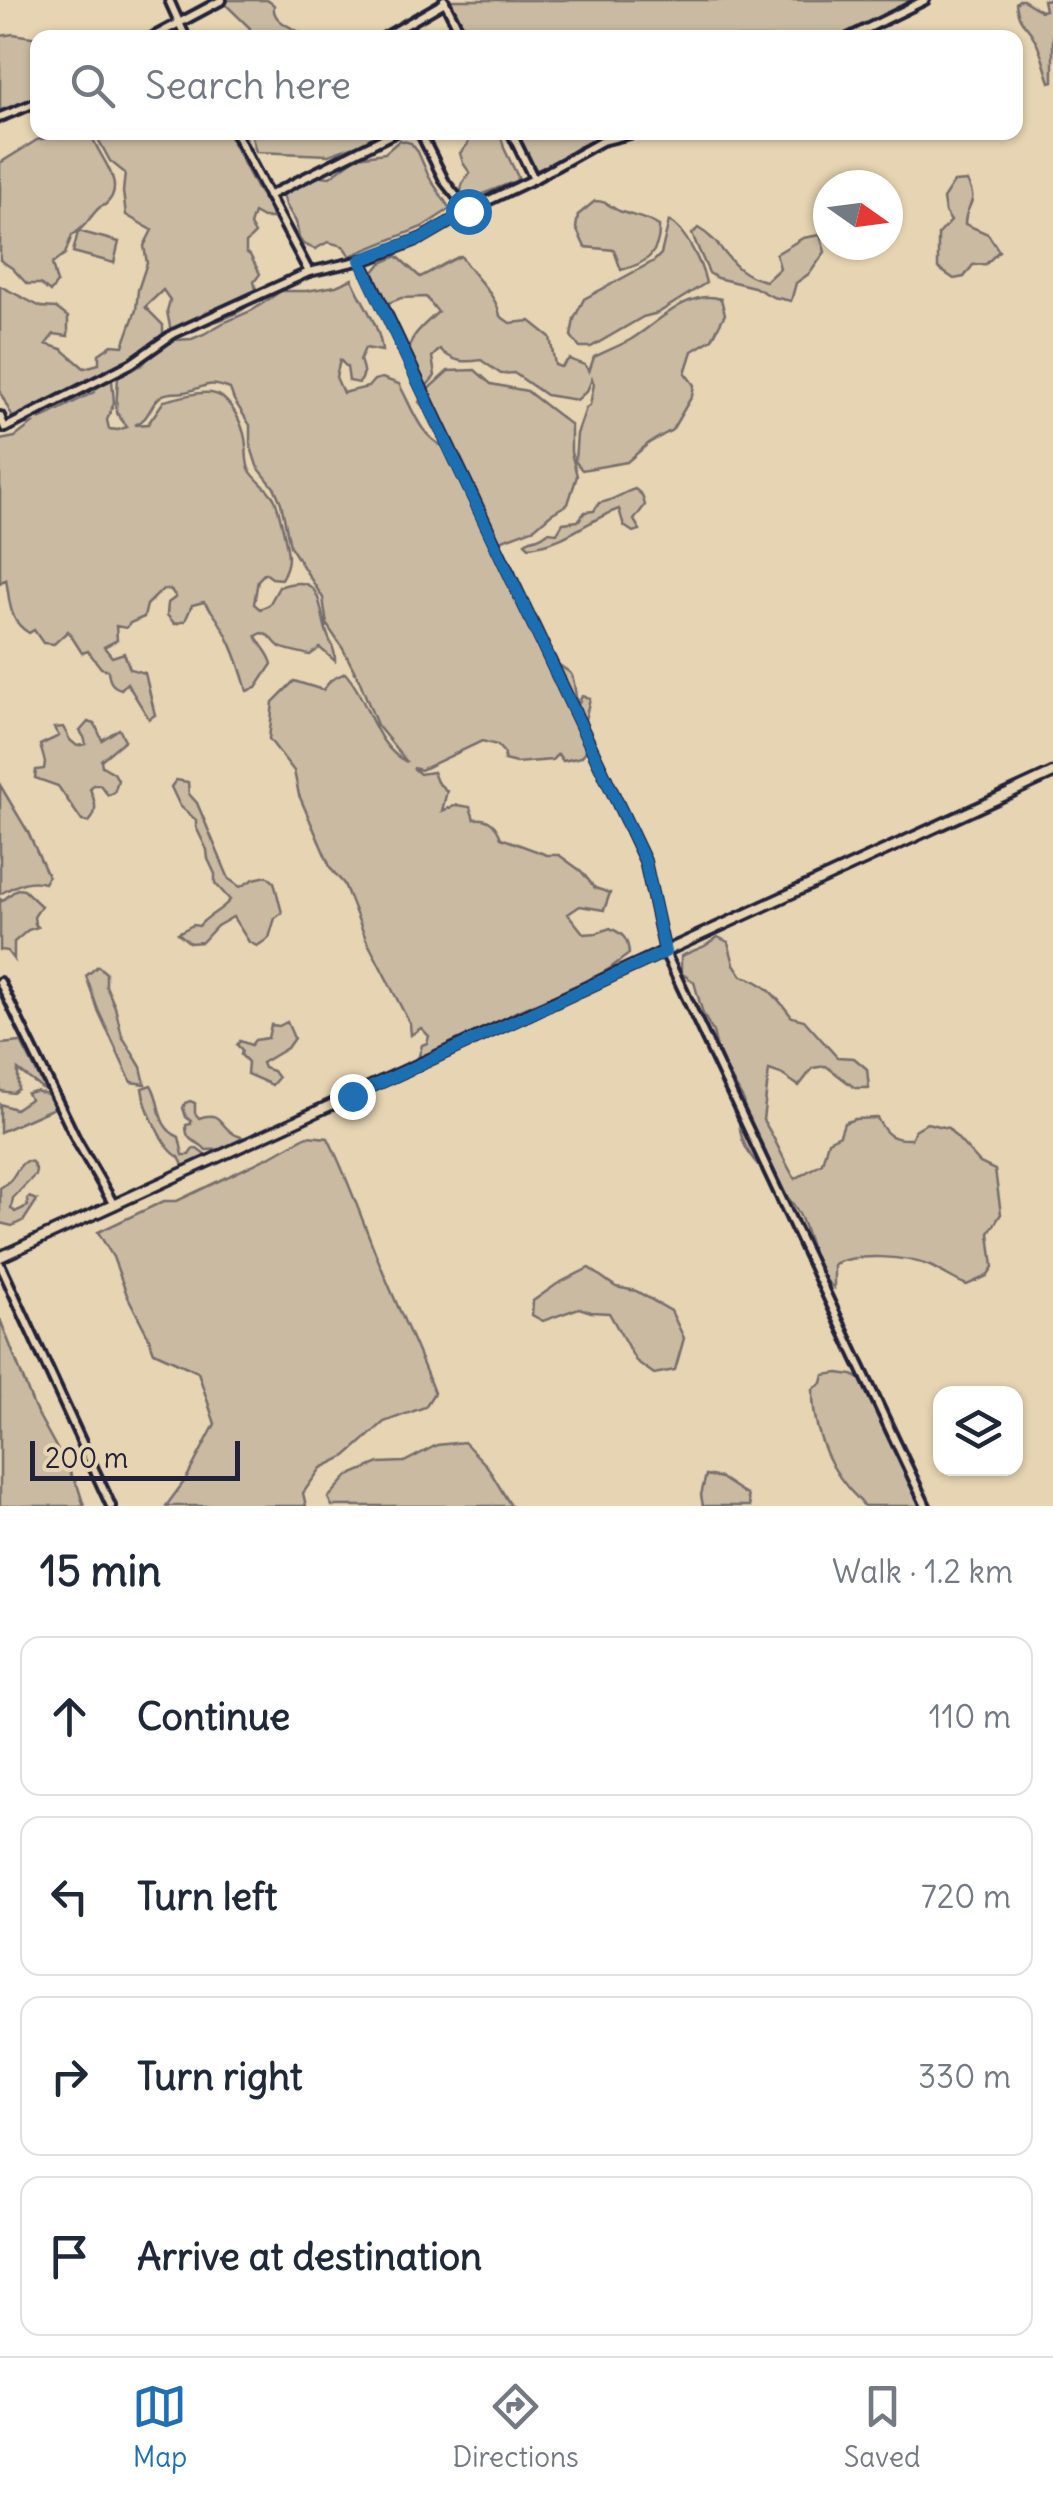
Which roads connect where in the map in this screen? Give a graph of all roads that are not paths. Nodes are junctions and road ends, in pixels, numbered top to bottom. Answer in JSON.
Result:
{"nodes":[{"id":1,"x":169,"y":0,"type":"edge"},
{"id":2,"x":222,"y":0,"type":"edge"},
{"id":3,"x":925,"y":0,"type":"edge"},
{"id":4,"x":445,"y":1,"type":"edge"},
{"id":5,"x":179,"y":22,"type":"junction"},
{"id":6,"x":165,"y":30,"type":"edge"},
{"id":7,"x":182,"y":30,"type":"edge"},
{"id":8,"x":396,"y":30,"type":"edge"},
{"id":9,"x":459,"y":30,"type":"edge"},
{"id":10,"x":864,"y":30,"type":"edge"},
{"id":11,"x":30,"y":105,"type":"edge"},
{"id":12,"x":0,"y":118,"type":"edge"},
{"id":13,"x":240,"y":140,"type":"edge"},
{"id":14,"x":380,"y":140,"type":"edge"},
{"id":15,"x":424,"y":140,"type":"edge"},
{"id":16,"x":515,"y":140,"type":"edge"},
{"id":17,"x":606,"y":140,"type":"edge"},
{"id":18,"x":534,"y":179,"type":"junction"},
{"id":19,"x":268,"y":196,"type":"junction"},
{"id":20,"x":468,"y":211,"type":"junction"},
{"id":21,"x":360,"y":260,"type":"junction"},
{"id":22,"x":309,"y":272,"type":"junction"},
{"id":23,"x":0,"y":416,"type":"edge"},
{"id":24,"x":1053,"y":772,"type":"edge"},
{"id":25,"x":665,"y":952,"type":"junction"},
{"id":26,"x":0,"y":982,"type":"edge"},
{"id":27,"x":114,"y":1205,"type":"junction"},
{"id":28,"x":0,"y":1260,"type":"edge"},
{"id":29,"x":111,"y":1506,"type":"edge"},
{"id":30,"x":926,"y":1506,"type":"edge"}],
"edges":[{"from":1,"to":5,"type":"street"},
{"from":2,"to":5,"type":"street"},
{"from":3,"to":10,"type":"street"},
{"from":4,"to":8,"type":"street"},
{"from":4,"to":9,"type":"street"},
{"from":5,"to":6,"type":"street"},
{"from":5,"to":7,"type":"street"},
{"from":11,"to":12,"type":"street"},
{"from":13,"to":19,"type":"street"},
{"from":14,"to":19,"type":"street"},
{"from":15,"to":20,"type":"street"},
{"from":16,"to":18,"type":"street"},
{"from":17,"to":18,"type":"street"},
{"from":18,"to":20,"type":"street"},
{"from":19,"to":22,"type":"street"},
{"from":20,"to":21,"type":"street"},
{"from":21,"to":22,"type":"street"},
{"from":21,"to":25,"type":"street"},
{"from":22,"to":23,"type":"street"},
{"from":24,"to":25,"type":"street"},
{"from":25,"to":27,"type":"street"},
{"from":25,"to":30,"type":"street"},
{"from":26,"to":27,"type":"street"},
{"from":27,"to":28,"type":"street"},
{"from":28,"to":29,"type":"street"}]}
